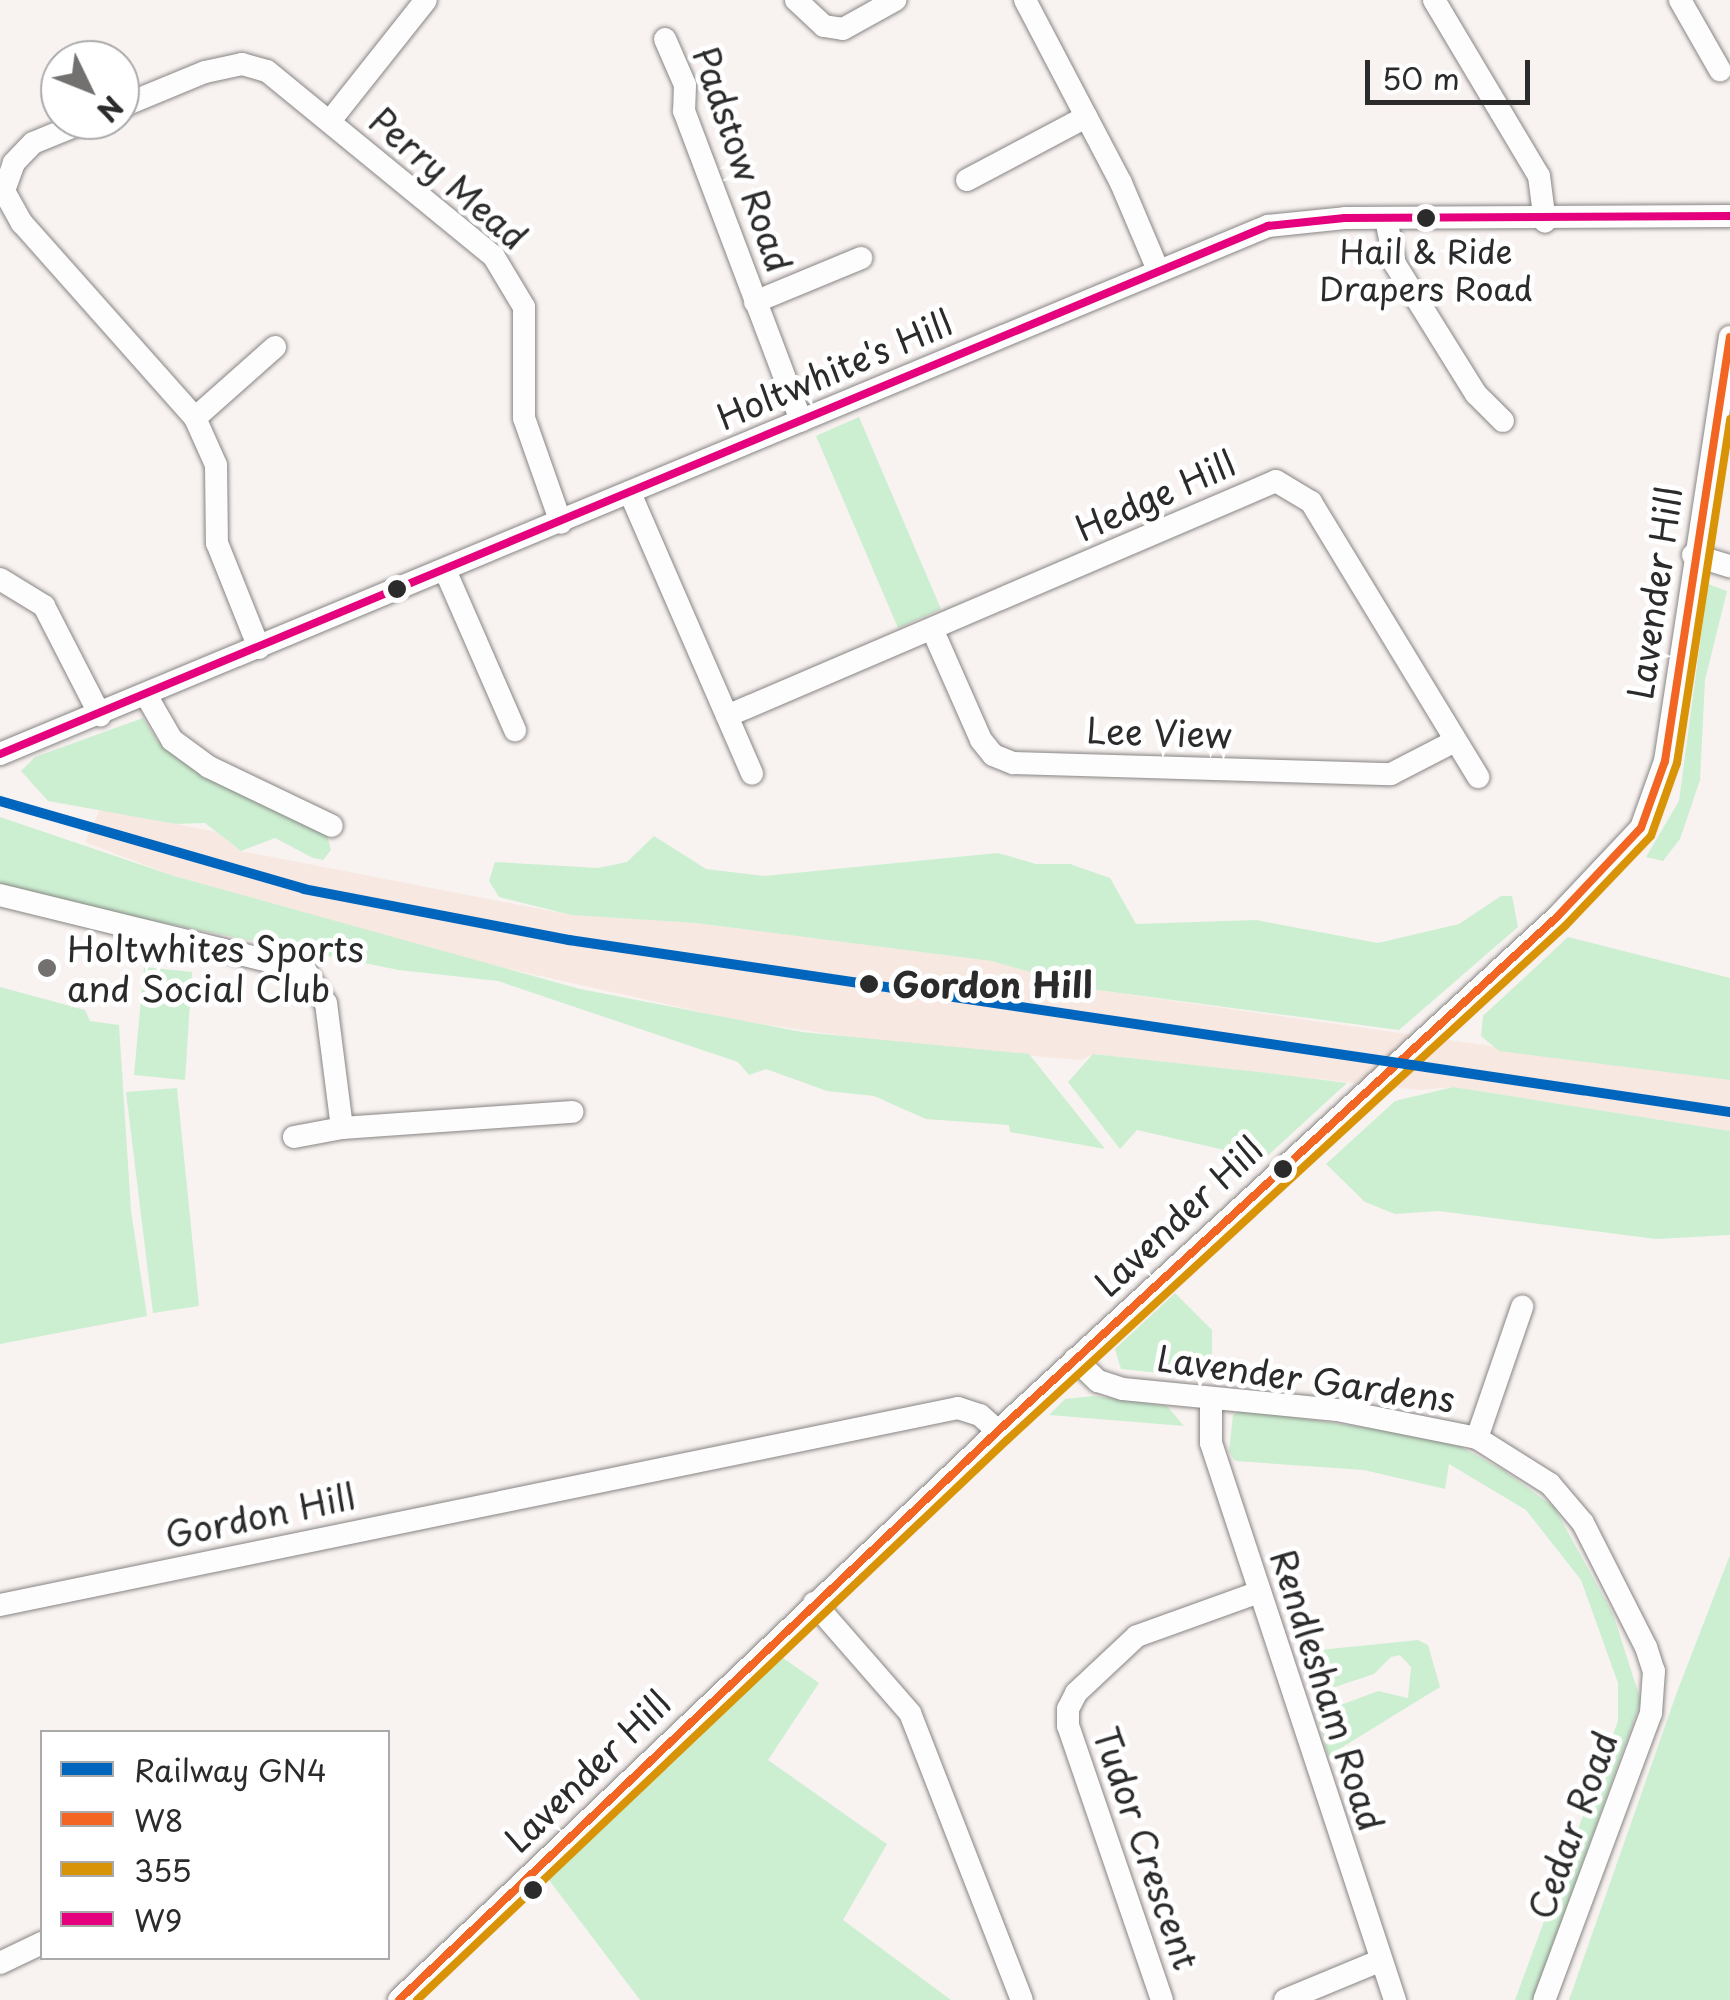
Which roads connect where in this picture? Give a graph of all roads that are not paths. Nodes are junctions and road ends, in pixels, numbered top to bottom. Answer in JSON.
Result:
{"nodes":[{"id":1,"x":426,"y":0,"type":"edge"},
{"id":2,"x":796,"y":0,"type":"edge"},
{"id":3,"x":896,"y":0,"type":"edge"},
{"id":4,"x":1024,"y":0,"type":"edge"},
{"id":5,"x":1680,"y":0,"type":"edge"},
{"id":6,"x":1436,"y":1,"type":"edge"},
{"id":7,"x":665,"y":38,"type":"dead end"},
{"id":8,"x":1720,"y":70,"type":"dead end"},
{"id":9,"x":140,"y":100,"type":"edge"},
{"id":10,"x":1086,"y":116,"type":"junction"},
{"id":11,"x":330,"y":121,"type":"junction"},
{"id":12,"x":40,"y":140,"type":"edge"},
{"id":13,"x":967,"y":180,"type":"dead end"},
{"id":14,"x":1730,"y":216,"type":"edge"},
{"id":15,"x":1386,"y":219,"type":"junction"},
{"id":16,"x":1545,"y":222,"type":"junction"},
{"id":17,"x":861,"y":258,"type":"dead end"},
{"id":18,"x":1158,"y":270,"type":"junction"},
{"id":19,"x":755,"y":302,"type":"junction"},
{"id":20,"x":1730,"y":337,"type":"edge"},
{"id":21,"x":275,"y":347,"type":"dead end"},
{"id":22,"x":195,"y":418,"type":"junction"},
{"id":23,"x":801,"y":421,"type":"junction"},
{"id":24,"x":1503,"y":421,"type":"dead end"},
{"id":25,"x":630,"y":493,"type":"junction"},
{"id":26,"x":561,"y":523,"type":"junction"},
{"id":27,"x":1693,"y":555,"type":"junction"},
{"id":28,"x":1730,"y":566,"type":"edge"},
{"id":29,"x":445,"y":570,"type":"junction"},
{"id":30,"x":0,"y":579,"type":"edge"},
{"id":31,"x":933,"y":631,"type":"junction"},
{"id":32,"x":260,"y":648,"type":"junction"},
{"id":33,"x":146,"y":695,"type":"junction"},
{"id":34,"x":100,"y":714,"type":"junction"},
{"id":35,"x":727,"y":716,"type":"junction"},
{"id":36,"x":515,"y":730,"type":"dead end"},
{"id":37,"x":1455,"y":741,"type":"junction"},
{"id":38,"x":0,"y":754,"type":"edge"},
{"id":39,"x":752,"y":774,"type":"dead end"},
{"id":40,"x":1478,"y":777,"type":"dead end"},
{"id":41,"x":332,"y":826,"type":"dead end"},
{"id":42,"x":0,"y":896,"type":"edge"},
{"id":43,"x":572,"y":1112,"type":"dead end"},
{"id":44,"x":342,"y":1128,"type":"junction"},
{"id":45,"x":294,"y":1137,"type":"dead end"},
{"id":46,"x":1522,"y":1307,"type":"dead end"},
{"id":47,"x":1075,"y":1359,"type":"junction"},
{"id":48,"x":1211,"y":1399,"type":"junction"},
{"id":49,"x":998,"y":1431,"type":"junction"},
{"id":50,"x":1478,"y":1438,"type":"junction"},
{"id":51,"x":1259,"y":1592,"type":"junction"},
{"id":52,"x":814,"y":1603,"type":"junction"},
{"id":53,"x":0,"y":1605,"type":"edge"},
{"id":54,"x":1654,"y":1671,"type":"joint"},
{"id":55,"x":40,"y":1943,"type":"edge"},
{"id":56,"x":1379,"y":1961,"type":"junction"},
{"id":57,"x":0,"y":1963,"type":"edge"},
{"id":58,"x":399,"y":2000,"type":"edge"},
{"id":59,"x":1022,"y":2000,"type":"edge"},
{"id":60,"x":1162,"y":2000,"type":"edge"},
{"id":61,"x":1285,"y":2000,"type":"edge"},
{"id":62,"x":1395,"y":2000,"type":"edge"},
{"id":63,"x":1544,"y":2000,"type":"edge"}],
"edges":[{"from":1,"to":11,"type":"street","name":"Perry Mead"},
{"from":2,"to":3,"type":"street"},
{"from":4,"to":10,"type":"street"},
{"from":5,"to":8,"type":"street"},
{"from":6,"to":16,"type":"street"},
{"from":7,"to":19,"type":"street","name":"Padstow Road"},
{"from":9,"to":11,"type":"street","name":"Perry Mead"},
{"from":10,"to":13,"type":"street"},
{"from":10,"to":18,"type":"street"},
{"from":11,"to":26,"type":"street","name":"Perry Mead"},
{"from":12,"to":22,"type":"street"},
{"from":14,"to":16,"type":"street","name":"Holtwhite's Hill"},
{"from":15,"to":16,"type":"street","name":"Holtwhite's Hill"},
{"from":15,"to":18,"type":"street","name":"Holtwhite's Hill"},
{"from":15,"to":24,"type":"street"},
{"from":17,"to":19,"type":"street","name":"Padstow Road"},
{"from":18,"to":23,"type":"street","name":"Holtwhite's Hill"},
{"from":19,"to":23,"type":"street","name":"Padstow Road"},
{"from":20,"to":27,"type":"street","name":"Lavender Hill"},
{"from":21,"to":22,"type":"street"},
{"from":22,"to":32,"type":"street"},
{"from":23,"to":25,"type":"street","name":"Holtwhite's Hill"},
{"from":25,"to":26,"type":"street","name":"Holtwhite's Hill"},
{"from":25,"to":35,"type":"street"},
{"from":26,"to":29,"type":"street","name":"Holtwhite's Hill"},
{"from":27,"to":28,"type":"street"},
{"from":27,"to":47,"type":"street","name":"Lavender Hill"},
{"from":29,"to":32,"type":"street","name":"Holtwhite's Hill"},
{"from":29,"to":36,"type":"street"},
{"from":30,"to":34,"type":"street"},
{"from":31,"to":35,"type":"street","name":"Hedge Hill"},
{"from":31,"to":37,"type":"street","name":"Lee View"},
{"from":31,"to":37,"type":"street","name":"Hedge Hill"},
{"from":32,"to":33,"type":"street","name":"Holtwhite's Hill"},
{"from":33,"to":34,"type":"street","name":"Holtwhite's Hill"},
{"from":33,"to":41,"type":"street"},
{"from":34,"to":38,"type":"street","name":"Holtwhite's Hill"},
{"from":35,"to":39,"type":"street"},
{"from":37,"to":40,"type":"street","name":"Hedge Hill"},
{"from":42,"to":44,"type":"street"},
{"from":43,"to":44,"type":"street"},
{"from":44,"to":45,"type":"street"},
{"from":46,"to":50,"type":"street","name":"Lavender Gardens"},
{"from":47,"to":48,"type":"street","name":"Lavender Gardens"},
{"from":47,"to":49,"type":"street","name":"Lavender Hill"},
{"from":48,"to":50,"type":"street","name":"Lavender Gardens"},
{"from":48,"to":51,"type":"street","name":"Rendlesham Road"},
{"from":49,"to":52,"type":"street","name":"Lavender Hill"},
{"from":49,"to":53,"type":"street","name":"Gordon Hill"},
{"from":50,"to":54,"type":"street","name":"Lavender Gardens"},
{"from":51,"to":56,"type":"street","name":"Rendlesham Road"},
{"from":51,"to":60,"type":"street","name":"Tudor Crescent"},
{"from":52,"to":58,"type":"street","name":"Lavender Hill"},
{"from":52,"to":59,"type":"street"},
{"from":54,"to":63,"type":"street","name":"Cedar Road"},
{"from":55,"to":57,"type":"street"},
{"from":56,"to":61,"type":"street"},
{"from":56,"to":62,"type":"street","name":"Rendlesham Road"}]}
